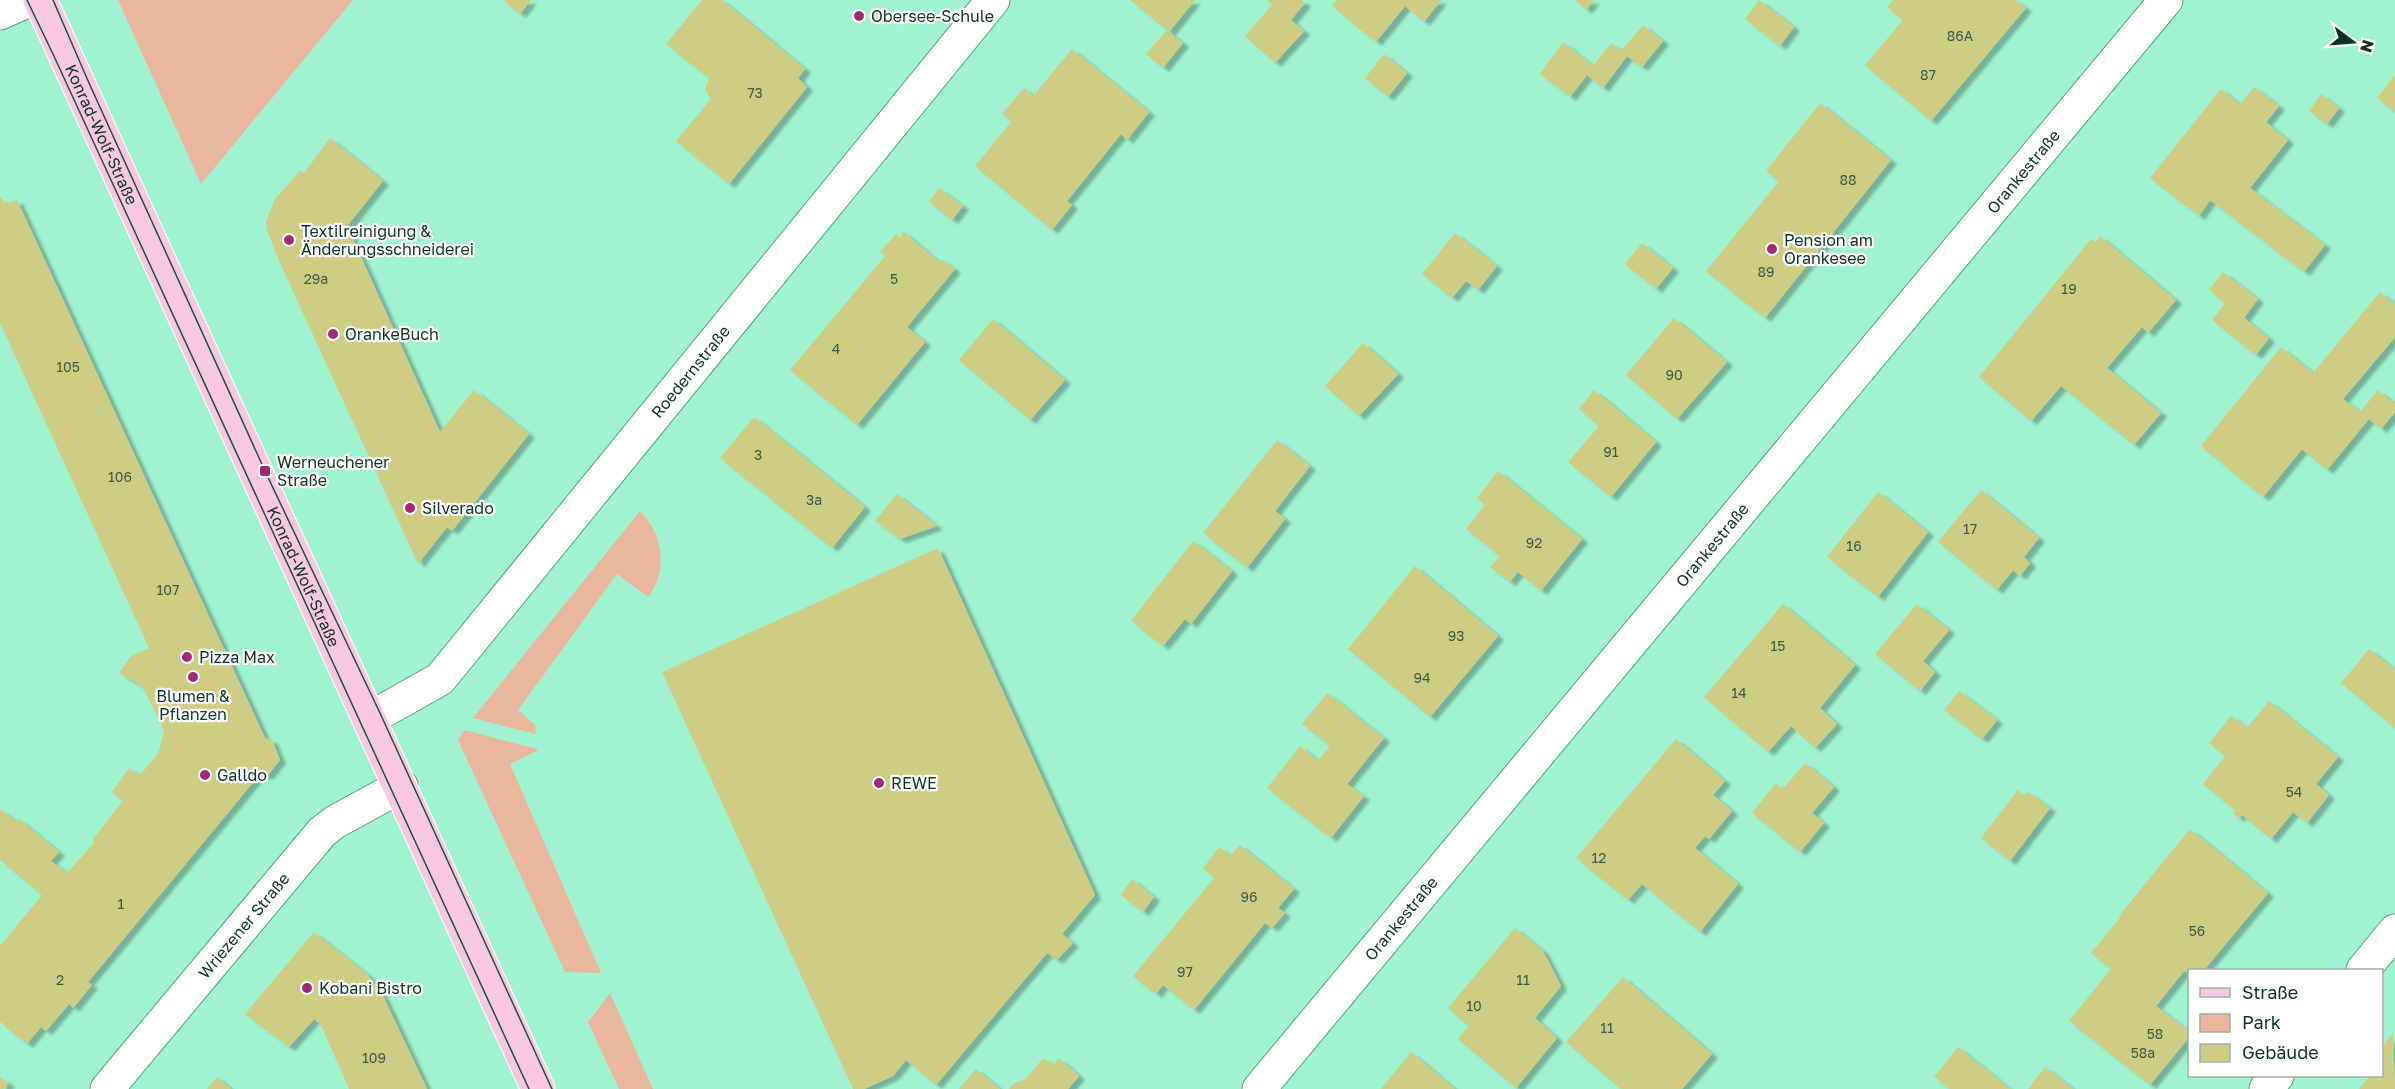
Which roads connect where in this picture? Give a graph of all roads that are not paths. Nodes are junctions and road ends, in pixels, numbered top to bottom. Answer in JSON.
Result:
{"nodes":[{"id":1,"x":29,"y":0,"type":"edge"},
{"id":2,"x":40,"y":0,"type":"edge"},
{"id":3,"x":993,"y":0,"type":"edge"},
{"id":4,"x":2166,"y":0,"type":"edge"},
{"id":5,"x":0,"y":13,"type":"edge"},
{"id":6,"x":369,"y":719,"type":"junction"},
{"id":7,"x":401,"y":786,"type":"junction"},
{"id":8,"x":2395,"y":931,"type":"edge"},
{"id":9,"x":2364,"y":969,"type":"edge"},
{"id":10,"x":2276,"y":1077,"type":"edge"},
{"id":11,"x":107,"y":1089,"type":"edge"},
{"id":12,"x":538,"y":1089,"type":"edge"},
{"id":13,"x":1259,"y":1089,"type":"edge"},
{"id":14,"x":2266,"y":1089,"type":"edge"}],
"edges":[{"from":1,"to":5,"type":"street"},
{"from":2,"to":6,"type":"main road","name":"Konrad-Wolf-Straße"},
{"from":3,"to":6,"type":"street","name":"Roedernstraße"},
{"from":4,"to":13,"type":"street","name":"Orankestraße"},
{"from":6,"to":7,"type":"main road","name":"Konrad-Wolf-Straße"},
{"from":7,"to":11,"type":"street","name":"Wriezener Straße"},
{"from":7,"to":12,"type":"main road","name":"Konrad-Wolf-Straße"},
{"from":8,"to":9,"type":"street"},
{"from":10,"to":14,"type":"street"}]}
